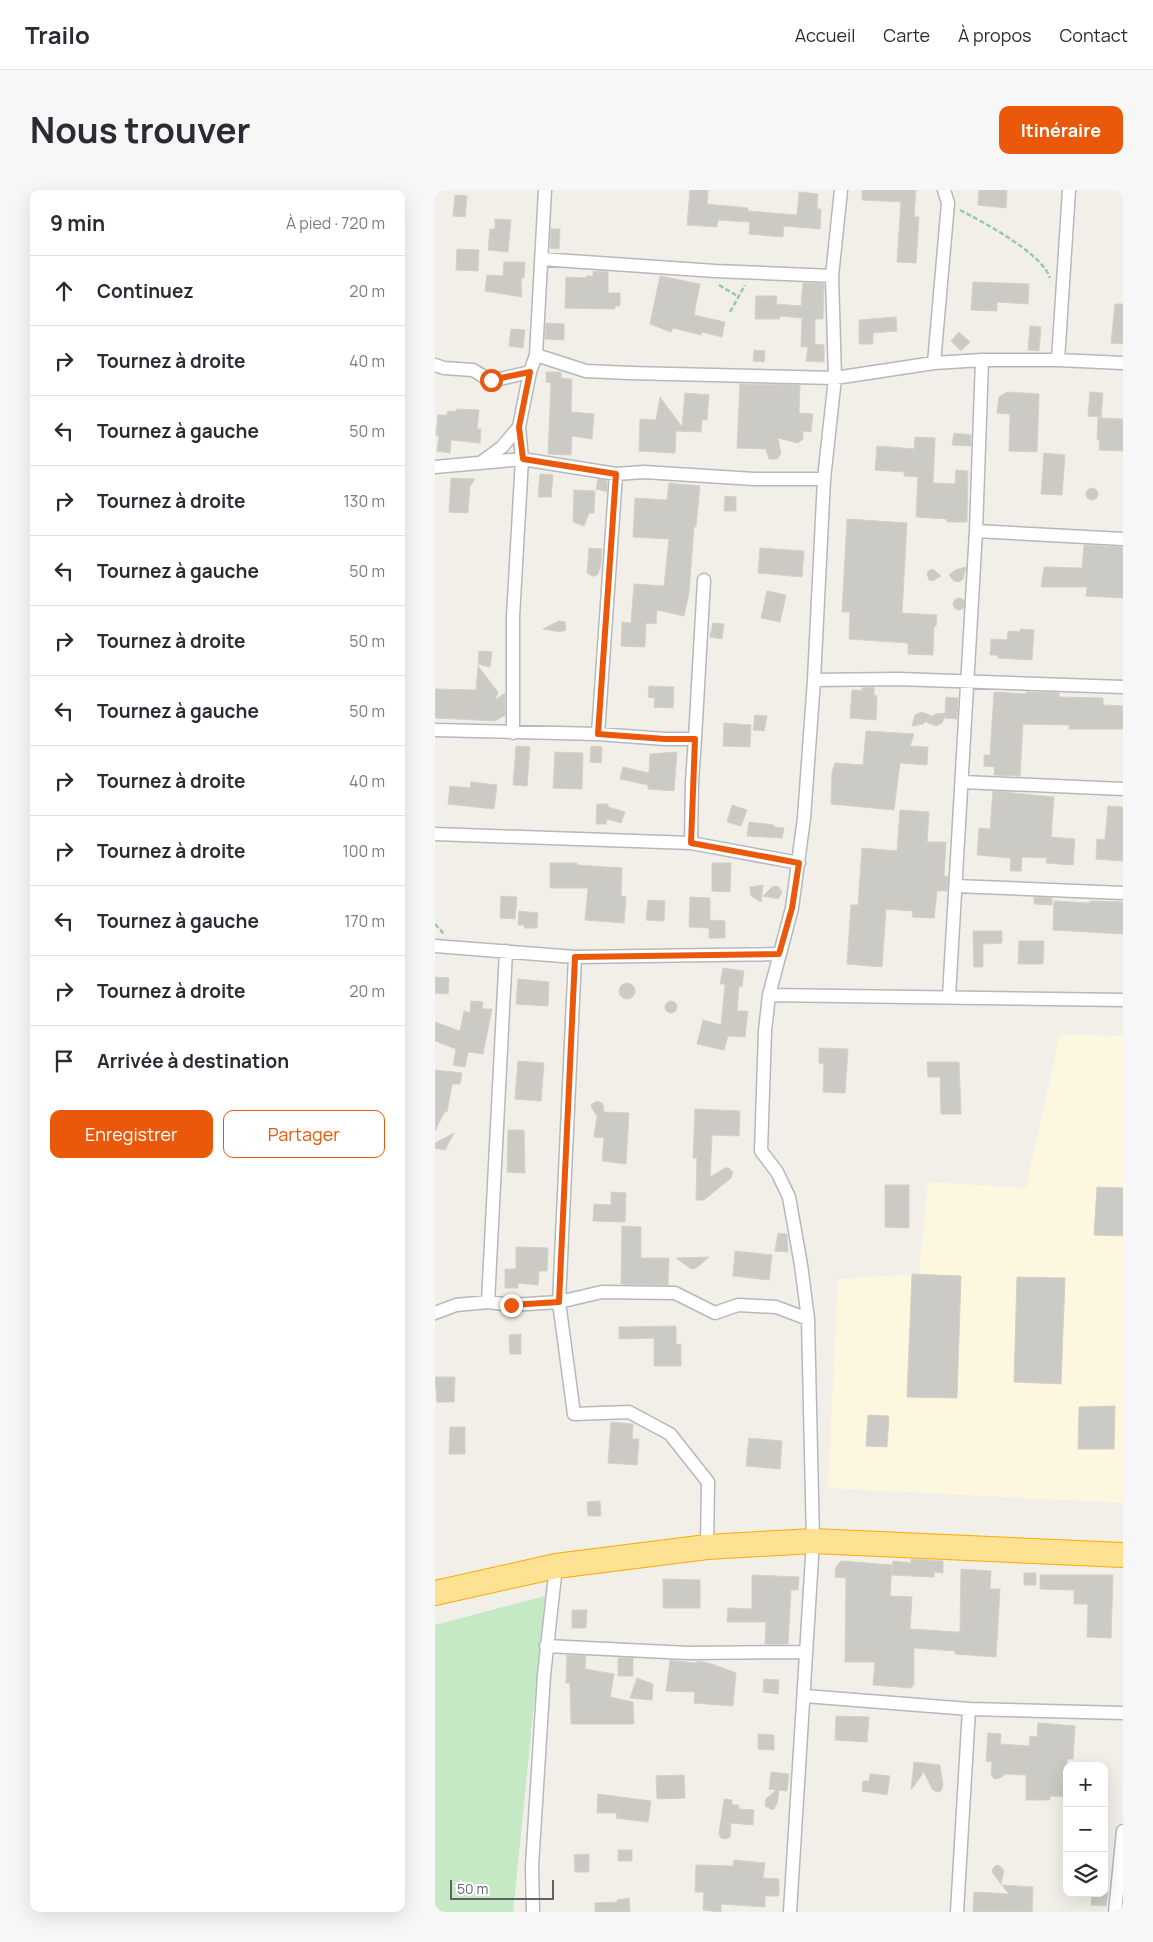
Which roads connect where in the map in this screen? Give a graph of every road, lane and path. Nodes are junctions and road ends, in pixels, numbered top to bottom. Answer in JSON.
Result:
{"nodes":[{"id":1,"x":545,"y":190,"type":"edge"},
{"id":2,"x":841,"y":190,"type":"edge"},
{"id":3,"x":944,"y":190,"type":"edge"},
{"id":4,"x":1069,"y":190,"type":"edge"},
{"id":5,"x":948,"y":203,"type":"junction"},
{"id":6,"x":541,"y":259,"type":"junction"},
{"id":7,"x":751,"y":273,"type":"junction"},
{"id":8,"x":832,"y":276,"type":"junction"},
{"id":9,"x":1052,"y":283,"type":"dead end"},
{"id":10,"x":731,"y":312,"type":"dead end"},
{"id":11,"x":536,"y":355,"type":"junction"},
{"id":12,"x":982,"y":360,"type":"junction"},
{"id":13,"x":1058,"y":360,"type":"junction"},
{"id":14,"x":934,"y":363,"type":"junction"},
{"id":15,"x":1123,"y":363,"type":"edge"},
{"id":16,"x":435,"y":365,"type":"edge"},
{"id":17,"x":530,"y":372,"type":"junction"},
{"id":18,"x":835,"y":378,"type":"junction"},
{"id":19,"x":519,"y":427,"type":"junction"},
{"id":20,"x":523,"y":459,"type":"junction"},
{"id":21,"x":479,"y":462,"type":"junction"},
{"id":22,"x":435,"y":467,"type":"edge"},
{"id":23,"x":616,"y":474,"type":"junction"},
{"id":24,"x":824,"y":479,"type":"junction"},
{"id":25,"x":977,"y":531,"type":"junction"},
{"id":26,"x":1123,"y":539,"type":"edge"},
{"id":27,"x":704,"y":580,"type":"dead end"},
{"id":28,"x":815,"y":680,"type":"junction"},
{"id":29,"x":967,"y":682,"type":"junction"},
{"id":30,"x":1123,"y":687,"type":"edge"},
{"id":31,"x":435,"y":730,"type":"edge"},
{"id":32,"x":513,"y":733,"type":"junction"},
{"id":33,"x":598,"y":734,"type":"junction"},
{"id":34,"x":695,"y":739,"type":"junction"},
{"id":35,"x":963,"y":782,"type":"junction"},
{"id":36,"x":1123,"y":788,"type":"edge"},
{"id":37,"x":435,"y":834,"type":"edge"},
{"id":38,"x":691,"y":843,"type":"junction"},
{"id":39,"x":799,"y":863,"type":"junction"},
{"id":40,"x":956,"y":886,"type":"junction"},
{"id":41,"x":1123,"y":893,"type":"edge"},
{"id":42,"x":435,"y":946,"type":"edge"},
{"id":43,"x":506,"y":951,"type":"junction"},
{"id":44,"x":779,"y":954,"type":"junction"},
{"id":45,"x":575,"y":957,"type":"junction"},
{"id":46,"x":769,"y":995,"type":"junction"},
{"id":47,"x":949,"y":996,"type":"junction"},
{"id":48,"x":1123,"y":1000,"type":"edge"},
{"id":49,"x":489,"y":1302,"type":"junction"},
{"id":50,"x":559,"y":1302,"type":"junction"},
{"id":51,"x":435,"y":1313,"type":"edge"},
{"id":52,"x":808,"y":1319,"type":"junction"},
{"id":53,"x":813,"y":1541,"type":"junction"},
{"id":54,"x":707,"y":1546,"type":"junction"},
{"id":55,"x":1123,"y":1554,"type":"edge"},
{"id":56,"x":556,"y":1566,"type":"junction"},
{"id":57,"x":435,"y":1593,"type":"edge"},
{"id":58,"x":546,"y":1646,"type":"junction"},
{"id":59,"x":806,"y":1652,"type":"junction"},
{"id":60,"x":805,"y":1696,"type":"junction"},
{"id":61,"x":969,"y":1710,"type":"junction"},
{"id":62,"x":1123,"y":1713,"type":"edge"},
{"id":63,"x":1123,"y":1831,"type":"edge"},
{"id":64,"x":533,"y":1912,"type":"edge"},
{"id":65,"x":790,"y":1912,"type":"edge"},
{"id":66,"x":957,"y":1912,"type":"edge"},
{"id":67,"x":1115,"y":1912,"type":"edge"}],
"edges":[{"from":1,"to":6,"type":"street"},
{"from":2,"to":8,"type":"street"},
{"from":3,"to":5,"type":"street"},
{"from":4,"to":13,"type":"street"},
{"from":5,"to":9,"type":"path"},
{"from":5,"to":14,"type":"street"},
{"from":6,"to":7,"type":"street"},
{"from":6,"to":11,"type":"street"},
{"from":7,"to":8,"type":"street"},
{"from":7,"to":10,"type":"path"},
{"from":8,"to":18,"type":"street"},
{"from":11,"to":17,"type":"street"},
{"from":11,"to":18,"type":"street"},
{"from":12,"to":13,"type":"street"},
{"from":12,"to":14,"type":"street"},
{"from":12,"to":25,"type":"street"},
{"from":13,"to":15,"type":"street"},
{"from":14,"to":18,"type":"street"},
{"from":16,"to":17,"type":"street"},
{"from":17,"to":19,"type":"street"},
{"from":18,"to":24,"type":"street"},
{"from":19,"to":20,"type":"street"},
{"from":19,"to":21,"type":"street"},
{"from":20,"to":21,"type":"street"},
{"from":20,"to":23,"type":"street"},
{"from":20,"to":32,"type":"street"},
{"from":21,"to":22,"type":"street"},
{"from":23,"to":24,"type":"street"},
{"from":23,"to":33,"type":"street"},
{"from":24,"to":28,"type":"street"},
{"from":25,"to":26,"type":"street"},
{"from":25,"to":29,"type":"street"},
{"from":27,"to":34,"type":"street"},
{"from":28,"to":29,"type":"street"},
{"from":28,"to":39,"type":"street"},
{"from":29,"to":30,"type":"street"},
{"from":29,"to":35,"type":"street"},
{"from":31,"to":32,"type":"street"},
{"from":32,"to":33,"type":"street"},
{"from":33,"to":34,"type":"street"},
{"from":34,"to":38,"type":"street"},
{"from":35,"to":36,"type":"street"},
{"from":35,"to":40,"type":"street"},
{"from":37,"to":38,"type":"street"},
{"from":38,"to":39,"type":"street"},
{"from":39,"to":44,"type":"street"},
{"from":40,"to":41,"type":"street"},
{"from":40,"to":47,"type":"street"},
{"from":42,"to":43,"type":"street"},
{"from":43,"to":45,"type":"street"},
{"from":43,"to":49,"type":"street"},
{"from":44,"to":45,"type":"street"},
{"from":44,"to":46,"type":"street"},
{"from":45,"to":50,"type":"street"},
{"from":46,"to":47,"type":"street"},
{"from":46,"to":52,"type":"street"},
{"from":47,"to":48,"type":"street"},
{"from":49,"to":50,"type":"street"},
{"from":49,"to":51,"type":"street"},
{"from":50,"to":52,"type":"street"},
{"from":50,"to":54,"type":"street"},
{"from":52,"to":53,"type":"street"},
{"from":53,"to":54,"type":"highway"},
{"from":53,"to":55,"type":"highway"},
{"from":53,"to":59,"type":"street"},
{"from":54,"to":56,"type":"highway"},
{"from":56,"to":57,"type":"highway"},
{"from":56,"to":58,"type":"street"},
{"from":58,"to":59,"type":"street"},
{"from":58,"to":64,"type":"street"},
{"from":59,"to":60,"type":"street"},
{"from":60,"to":61,"type":"street"},
{"from":60,"to":65,"type":"street"},
{"from":61,"to":62,"type":"street"},
{"from":61,"to":66,"type":"street"},
{"from":63,"to":67,"type":"street"}]}
